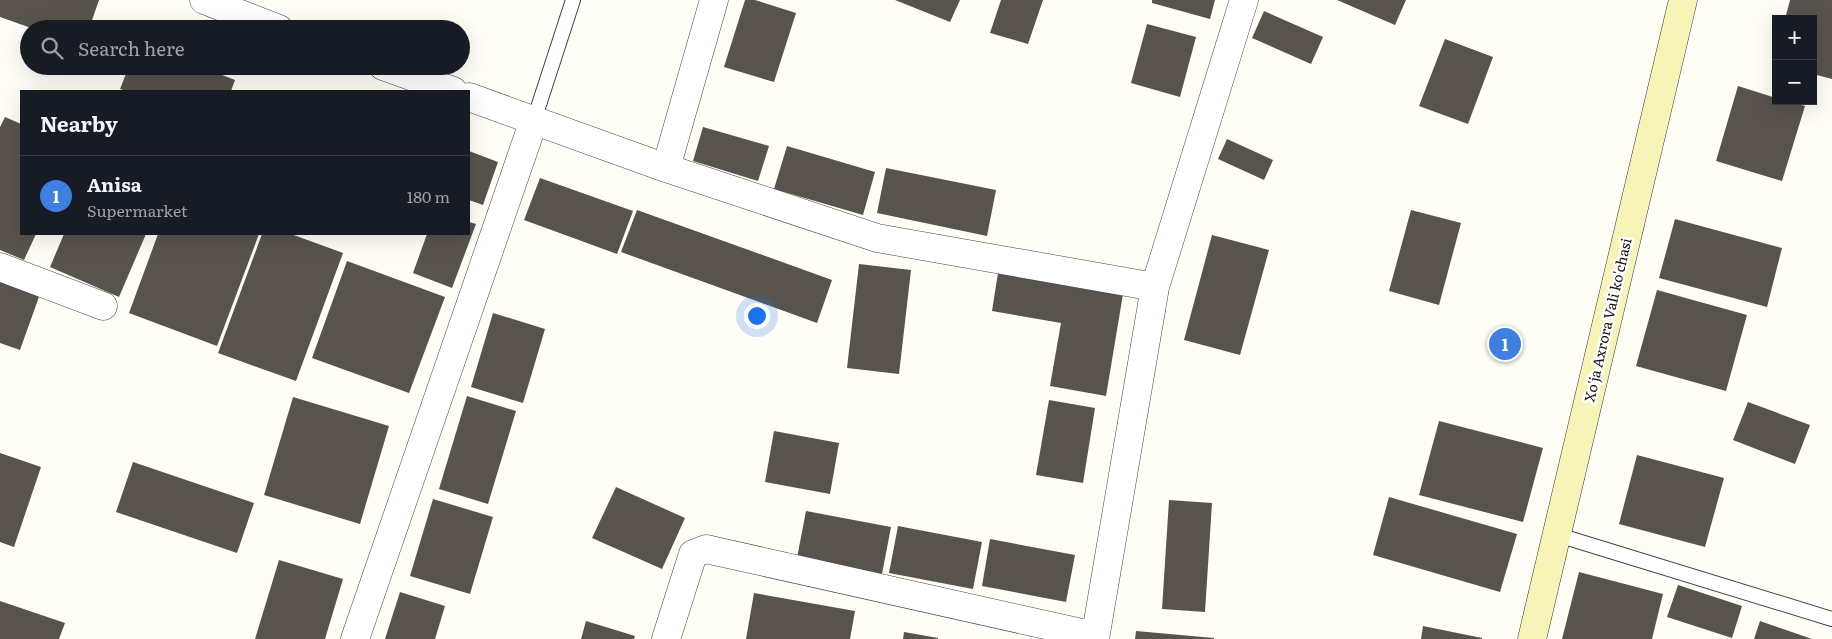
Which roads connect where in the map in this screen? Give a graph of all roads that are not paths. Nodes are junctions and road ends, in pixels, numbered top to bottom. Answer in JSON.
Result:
{"nodes":[{"id":1,"x":204,"y":0,"type":"edge"},
{"id":2,"x":573,"y":0,"type":"edge"},
{"id":3,"x":714,"y":0,"type":"edge"},
{"id":4,"x":1244,"y":0,"type":"edge"},
{"id":5,"x":1682,"y":0,"type":"edge"},
{"id":6,"x":256,"y":20,"type":"edge"},
{"id":7,"x":408,"y":75,"type":"edge"},
{"id":8,"x":450,"y":90,"type":"edge"},
{"id":9,"x":470,"y":97,"type":"edge"},
{"id":10,"x":534,"y":120,"type":"junction"},
{"id":11,"x":666,"y":168,"type":"junction"},
{"id":12,"x":0,"y":267,"type":"edge"},
{"id":13,"x":1155,"y":287,"type":"junction"},
{"id":14,"x":103,"y":306,"type":"dead end"},
{"id":15,"x":1558,"y":535,"type":"junction"},
{"id":16,"x":1832,"y":619,"type":"edge"},
{"id":17,"x":1095,"y":638,"type":"edge"},
{"id":18,"x":355,"y":639,"type":"edge"},
{"id":19,"x":666,"y":639,"type":"edge"},
{"id":20,"x":1532,"y":639,"type":"edge"}],
"edges":[{"from":1,"to":6,"type":"street"},
{"from":2,"to":10,"type":"lane"},
{"from":3,"to":11,"type":"street"},
{"from":4,"to":13,"type":"street"},
{"from":5,"to":15,"type":"street","name":"Xo'ja Axrora Vali ko'chasi"},
{"from":7,"to":8,"type":"street"},
{"from":9,"to":10,"type":"street"},
{"from":10,"to":11,"type":"street"},
{"from":10,"to":18,"type":"street"},
{"from":11,"to":13,"type":"street"},
{"from":12,"to":14,"type":"street"},
{"from":13,"to":17,"type":"street"},
{"from":15,"to":16,"type":"lane"},
{"from":15,"to":20,"type":"street","name":"Xo'ja Axrora Vali ko'chasi"},
{"from":17,"to":19,"type":"street"}]}
